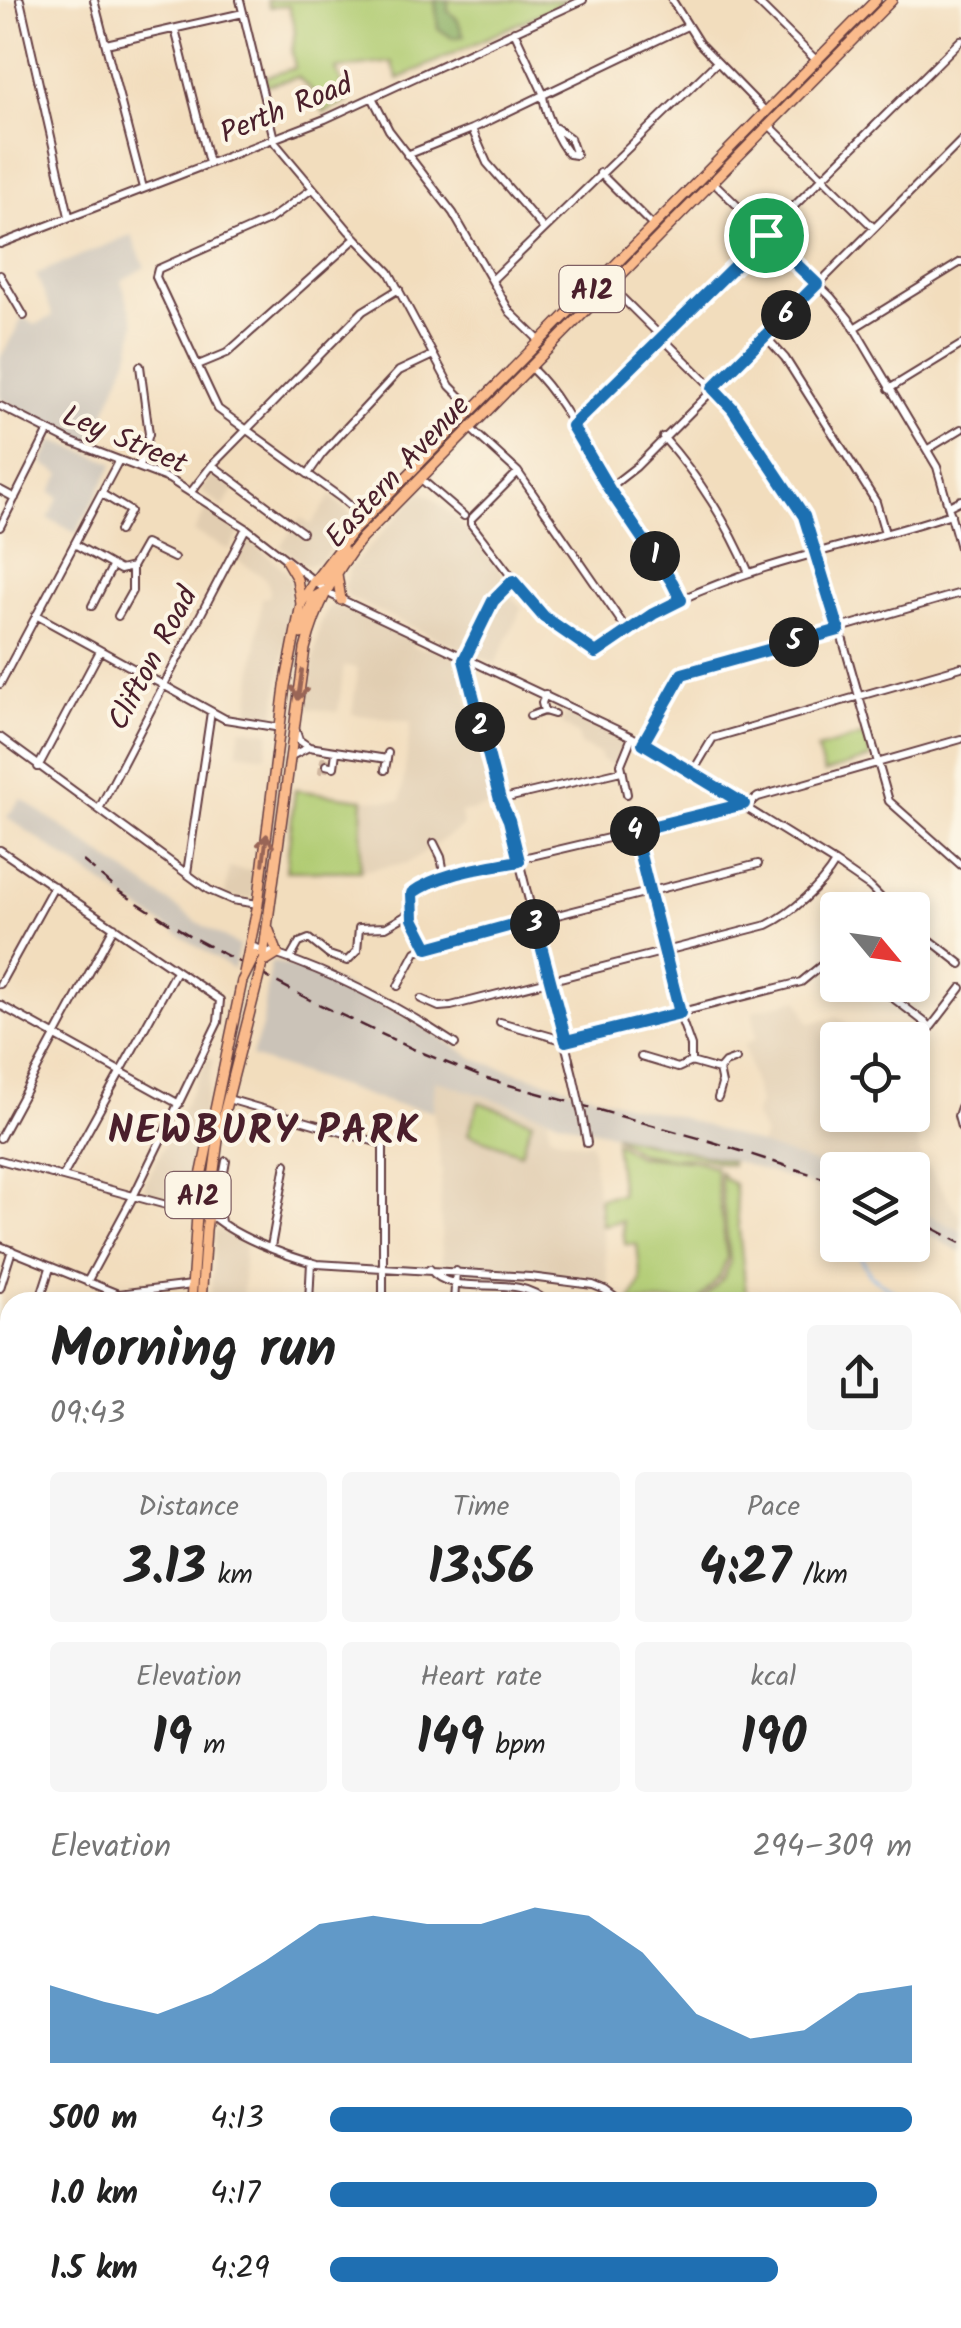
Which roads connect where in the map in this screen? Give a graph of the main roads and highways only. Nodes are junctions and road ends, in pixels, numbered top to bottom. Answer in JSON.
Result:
{"nodes":[{"id":1,"x":892,"y":0,"type":"edge"},
{"id":2,"x":872,"y":2,"type":"edge"},
{"id":3,"x":362,"y":538,"type":"junction"},
{"id":4,"x":288,"y":562,"type":"road end"},
{"id":5,"x":337,"y":572,"type":"junction"},
{"id":6,"x":313,"y":583,"type":"junction"},
{"id":7,"x":325,"y":591,"type":"junction"},
{"id":8,"x":341,"y":600,"type":"road end"},
{"id":9,"x":302,"y":604,"type":"junction"},
{"id":10,"x":290,"y":660,"type":"junction"},
{"id":11,"x":268,"y":928,"type":"junction"},
{"id":12,"x":256,"y":954,"type":"junction"},
{"id":13,"x":235,"y":1011,"type":"junction"},
{"id":14,"x":245,"y":1023,"type":"junction"},
{"id":15,"x":229,"y":1044,"type":"junction"},
{"id":16,"x":192,"y":1292,"type":"edge"},
{"id":17,"x":202,"y":1292,"type":"edge"}],
"edges":[{"from":1,"to":3,"type":"highway","name":"Eastern Avenue","number":"A12"},
{"from":2,"to":6,"type":"highway","name":"Eastern Avenue","number":"A12"},
{"from":3,"to":5,"type":"highway","name":"Eastern Avenue","number":"A12"},
{"from":3,"to":6,"type":"highway"},
{"from":4,"to":9,"type":"highway"},
{"from":5,"to":7,"type":"highway","name":"Eastern Avenue","number":"A12"},
{"from":5,"to":8,"type":"highway"},
{"from":6,"to":9,"type":"highway","name":"Eastern Avenue","number":"A12"},
{"from":7,"to":10,"type":"highway"},
{"from":7,"to":11,"type":"highway","name":"Eastern Avenue","number":"A12","one_way":true},
{"from":9,"to":10,"type":"highway","name":"Eastern Avenue","number":"A12"},
{"from":12,"to":10,"type":"highway","name":"Eastern Avenue","number":"A12","one_way":true},
{"from":11,"to":12,"type":"highway","name":"Eastern Avenue","number":"A12"},
{"from":11,"to":12,"type":"highway"},
{"from":12,"to":13,"type":"highway","name":"Eastern Avenue","number":"A12","bridge":true},
{"from":12,"to":14,"type":"highway","name":"Eastern Avenue","number":"A12","bridge":true},
{"from":13,"to":14,"type":"highway"},
{"from":13,"to":15,"type":"highway","name":"Eastern Avenue","number":"A12"},
{"from":14,"to":15,"type":"highway"},
{"from":14,"to":17,"type":"highway","name":"Eastern Avenue","number":"A12"},
{"from":15,"to":16,"type":"highway","name":"Eastern Avenue","number":"A12"}]}
